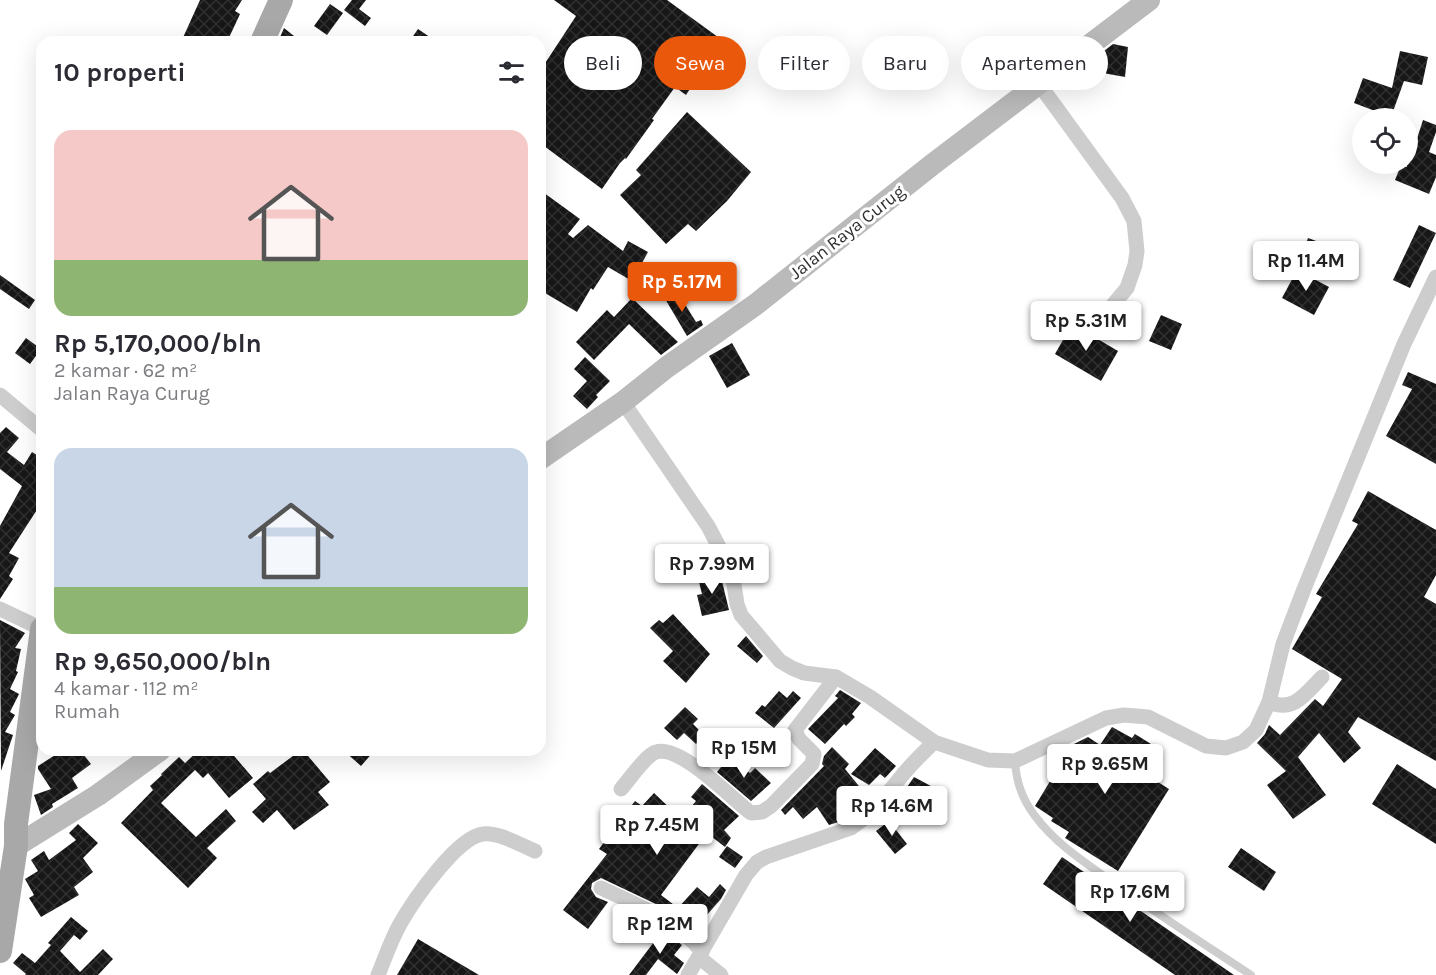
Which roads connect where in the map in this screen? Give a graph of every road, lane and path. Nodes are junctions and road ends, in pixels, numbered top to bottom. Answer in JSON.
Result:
{"nodes":[{"id":1,"x":281,"y":0,"type":"edge"},
{"id":2,"x":1149,"y":0,"type":"edge"},
{"id":3,"x":265,"y":36,"type":"edge"},
{"id":4,"x":1101,"y":36,"type":"edge"},
{"id":5,"x":1030,"y":90,"type":"edge"},
{"id":6,"x":1042,"y":90,"type":"edge"},
{"id":7,"x":1436,"y":277,"type":"edge"},
{"id":8,"x":1112,"y":306,"type":"dead end"},
{"id":9,"x":0,"y":395,"type":"edge"},
{"id":10,"x":623,"y":402,"type":"junction"},
{"id":11,"x":36,"y":425,"type":"edge"},
{"id":12,"x":546,"y":455,"type":"edge"},
{"id":13,"x":0,"y":609,"type":"edge"},
{"id":14,"x":36,"y":626,"type":"edge"},
{"id":15,"x":36,"y":666,"type":"edge"},
{"id":16,"x":836,"y":676,"type":"junction"},
{"id":17,"x":1322,"y":677,"type":"dead end"},
{"id":18,"x":1269,"y":702,"type":"junction"},
{"id":19,"x":934,"y":742,"type":"junction"},
{"id":20,"x":152,"y":756,"type":"edge"},
{"id":21,"x":1015,"y":761,"type":"junction"},
{"id":22,"x":621,"y":789,"type":"dead end"},
{"id":23,"x":8,"y":837,"type":"edge"},
{"id":24,"x":535,"y":851,"type":"dead end"},
{"id":25,"x":601,"y":888,"type":"dead end"},
{"id":26,"x":0,"y":951,"type":"edge"},
{"id":27,"x":701,"y":955,"type":"junction"},
{"id":28,"x":378,"y":975,"type":"edge"},
{"id":29,"x":688,"y":975,"type":"edge"},
{"id":30,"x":721,"y":975,"type":"edge"},
{"id":31,"x":1251,"y":975,"type":"edge"}],
"edges":[{"from":1,"to":3,"type":"main road"},
{"from":2,"to":4,"type":"street","name":"Jalan Raya Curug"},
{"from":5,"to":10,"type":"street","name":"Jalan Raya Curug"},
{"from":6,"to":8,"type":"street"},
{"from":7,"to":18,"type":"street"},
{"from":9,"to":11,"type":"street"},
{"from":10,"to":12,"type":"street","name":"Jalan Raya Curug"},
{"from":10,"to":16,"type":"street"},
{"from":13,"to":14,"type":"street"},
{"from":15,"to":23,"type":"main road"},
{"from":16,"to":19,"type":"street"},
{"from":16,"to":22,"type":"street"},
{"from":17,"to":18,"type":"street"},
{"from":18,"to":21,"type":"street"},
{"from":19,"to":21,"type":"street"},
{"from":19,"to":27,"type":"street"},
{"from":20,"to":23,"type":"street"},
{"from":21,"to":31,"type":"lane"},
{"from":23,"to":26,"type":"main road"},
{"from":24,"to":28,"type":"street"},
{"from":25,"to":27,"type":"street"},
{"from":27,"to":29,"type":"street"},
{"from":27,"to":30,"type":"street"}]}
